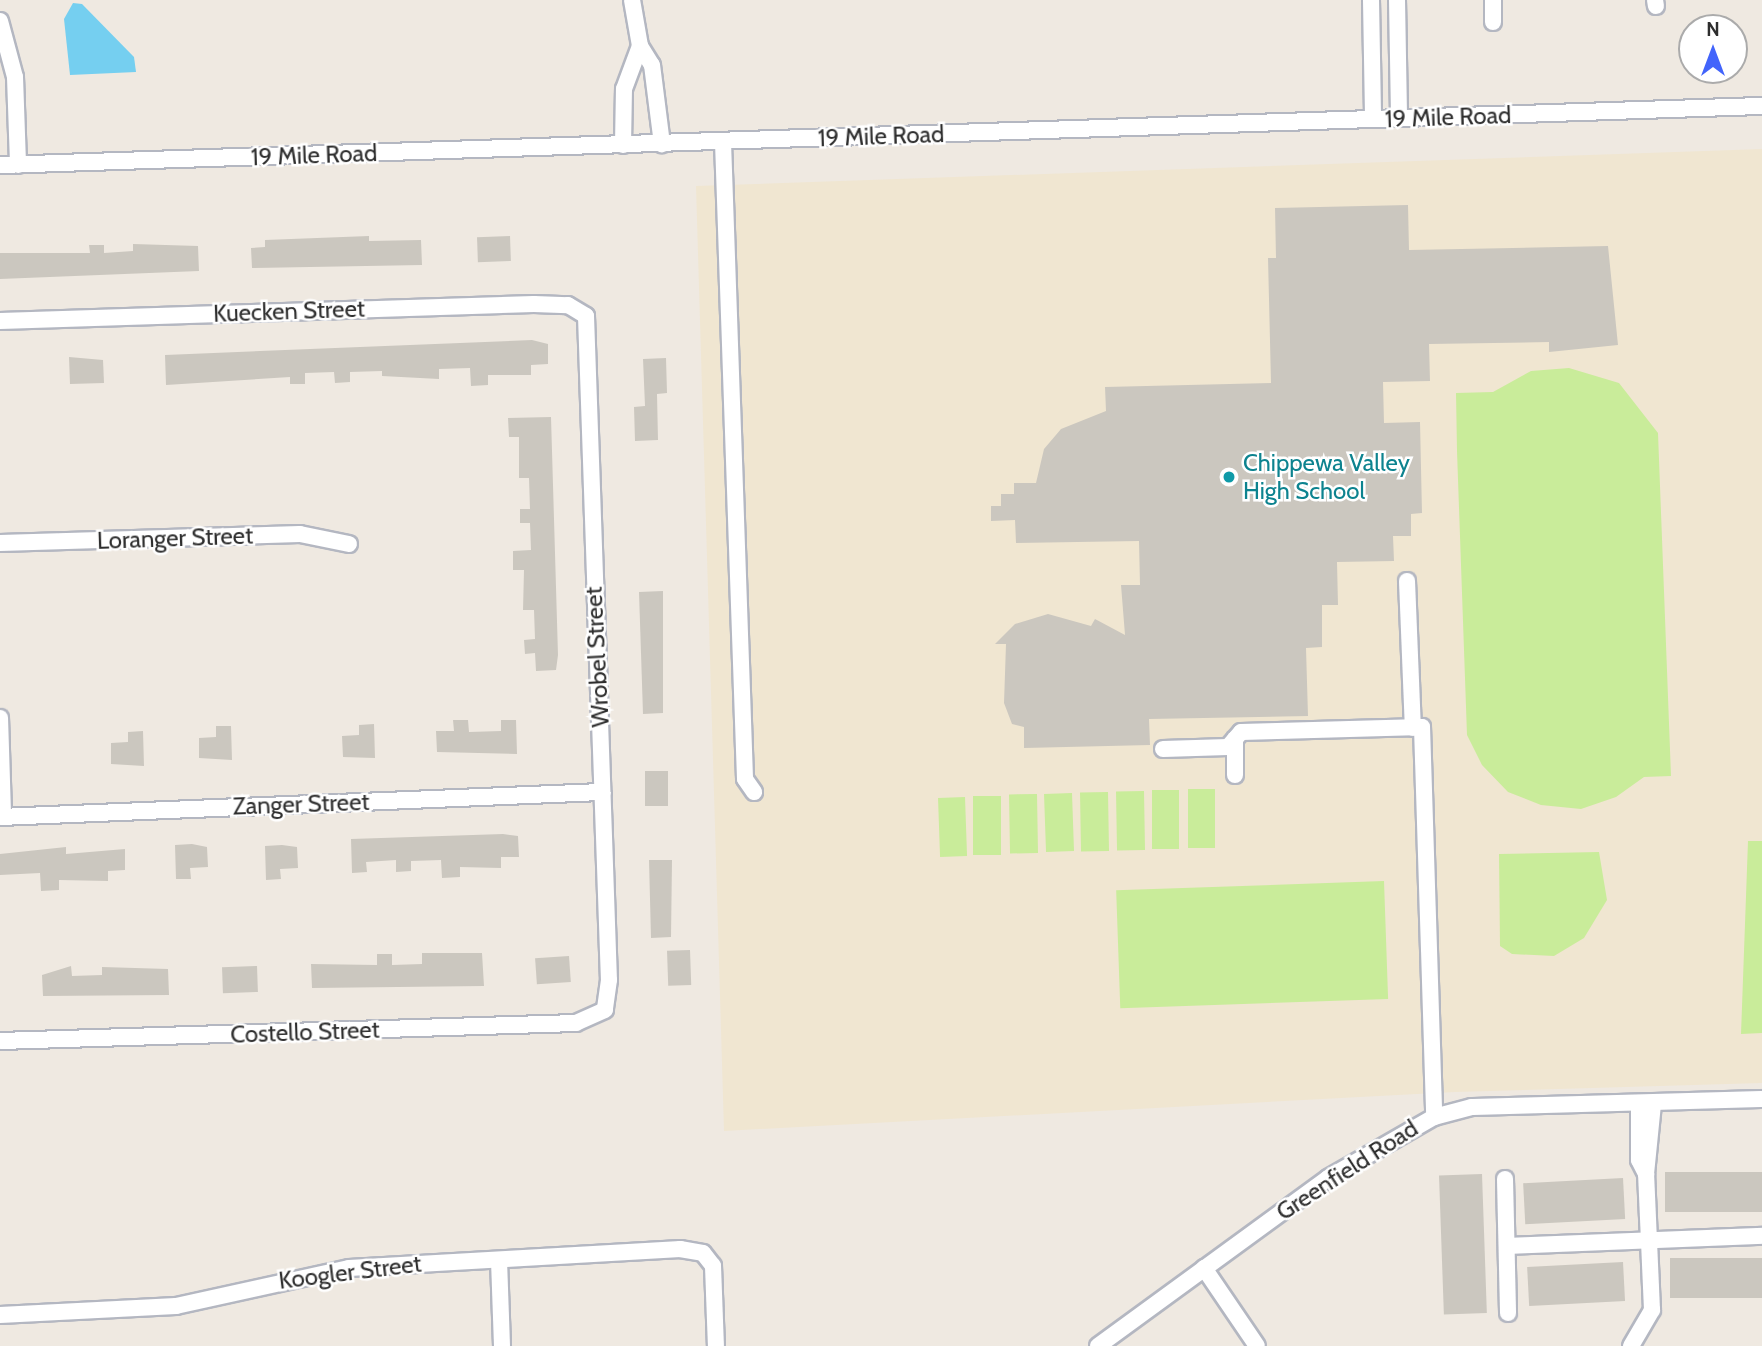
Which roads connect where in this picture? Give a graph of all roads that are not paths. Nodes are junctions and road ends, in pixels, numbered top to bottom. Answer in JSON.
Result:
{"nodes":[{"id":1,"x":632,"y":0,"type":"edge"},
{"id":2,"x":1371,"y":0,"type":"edge"},
{"id":3,"x":1397,"y":0,"type":"edge"},
{"id":4,"x":1493,"y":0,"type":"edge"},
{"id":5,"x":0,"y":21,"type":"edge"},
{"id":6,"x":1493,"y":22,"type":"dead end"},
{"id":7,"x":640,"y":46,"type":"junction"},
{"id":8,"x":1762,"y":106,"type":"edge"},
{"id":9,"x":1399,"y":118,"type":"junction"},
{"id":10,"x":1373,"y":119,"type":"junction"},
{"id":11,"x":723,"y":142,"type":"junction"},
{"id":12,"x":662,"y":144,"type":"junction"},
{"id":13,"x":623,"y":145,"type":"junction"},
{"id":14,"x":0,"y":165,"type":"edge"},
{"id":15,"x":18,"y":165,"type":"junction"},
{"id":16,"x":578,"y":307,"type":"joint"},
{"id":17,"x":0,"y":321,"type":"edge"},
{"id":18,"x":0,"y":543,"type":"edge"},
{"id":19,"x":349,"y":544,"type":"dead end"},
{"id":20,"x":1407,"y":581,"type":"dead end"},
{"id":21,"x":0,"y":718,"type":"edge"},
{"id":22,"x":1413,"y":727,"type":"junction"},
{"id":23,"x":1235,"y":739,"type":"junction"},
{"id":24,"x":1163,"y":749,"type":"dead end"},
{"id":25,"x":1235,"y":775,"type":"dead end"},
{"id":26,"x":602,"y":792,"type":"junction"},
{"id":27,"x":754,"y":792,"type":"dead end"},
{"id":28,"x":1,"y":817,"type":"edge"},
{"id":29,"x":605,"y":1010,"type":"joint"},
{"id":30,"x":0,"y":1041,"type":"edge"},
{"id":31,"x":1762,"y":1099,"type":"edge"},
{"id":32,"x":1646,"y":1104,"type":"junction"},
{"id":33,"x":1434,"y":1116,"type":"junction"},
{"id":34,"x":1505,"y":1179,"type":"dead end"},
{"id":35,"x":1762,"y":1236,"type":"edge"},
{"id":36,"x":1649,"y":1241,"type":"junction"},
{"id":37,"x":1508,"y":1246,"type":"junction"},
{"id":38,"x":499,"y":1260,"type":"junction"},
{"id":39,"x":1204,"y":1268,"type":"junction"},
{"id":40,"x":1508,"y":1313,"type":"dead end"},
{"id":41,"x":0,"y":1315,"type":"edge"},
{"id":42,"x":502,"y":1346,"type":"edge"},
{"id":43,"x":716,"y":1346,"type":"edge"},
{"id":44,"x":1098,"y":1346,"type":"edge"},
{"id":45,"x":1257,"y":1346,"type":"edge"},
{"id":46,"x":1631,"y":1346,"type":"edge"}],
"edges":[{"from":1,"to":7,"type":"street"},
{"from":2,"to":10,"type":"street"},
{"from":3,"to":9,"type":"street"},
{"from":4,"to":6,"type":"street"},
{"from":5,"to":15,"type":"street"},
{"from":7,"to":12,"type":"street"},
{"from":7,"to":13,"type":"street"},
{"from":8,"to":9,"type":"street","name":"19 Mile Road"},
{"from":9,"to":10,"type":"street","name":"19 Mile Road"},
{"from":10,"to":11,"type":"street","name":"19 Mile Road"},
{"from":11,"to":12,"type":"street","name":"19 Mile Road"},
{"from":11,"to":27,"type":"street"},
{"from":12,"to":13,"type":"street","name":"19 Mile Road"},
{"from":13,"to":15,"type":"street","name":"19 Mile Road"},
{"from":14,"to":15,"type":"street","name":"19 Mile Road"},
{"from":16,"to":17,"type":"street","name":"Kuecken Street"},
{"from":16,"to":26,"type":"street","name":"Wrobel Street"},
{"from":18,"to":19,"type":"street","name":"Loranger Street"},
{"from":20,"to":22,"type":"street"},
{"from":21,"to":28,"type":"street"},
{"from":22,"to":23,"type":"street"},
{"from":22,"to":33,"type":"street"},
{"from":23,"to":24,"type":"street"},
{"from":23,"to":25,"type":"street"},
{"from":26,"to":28,"type":"street","name":"Zanger Street"},
{"from":26,"to":29,"type":"street","name":"Wrobel Street"},
{"from":29,"to":30,"type":"street","name":"Costello Street"},
{"from":31,"to":32,"type":"street","name":"Greenfield Road"},
{"from":32,"to":33,"type":"street","name":"Greenfield Road"},
{"from":32,"to":36,"type":"street"},
{"from":33,"to":39,"type":"street","name":"Greenfield Road"},
{"from":34,"to":37,"type":"street"},
{"from":35,"to":36,"type":"street"},
{"from":36,"to":37,"type":"street"},
{"from":36,"to":46,"type":"street"},
{"from":37,"to":40,"type":"street"},
{"from":38,"to":41,"type":"street","name":"Koogler Street"},
{"from":38,"to":42,"type":"street"},
{"from":38,"to":43,"type":"street","name":"Koogler Street"},
{"from":39,"to":44,"type":"street","name":"Greenfield Road"},
{"from":39,"to":45,"type":"street"}]}
